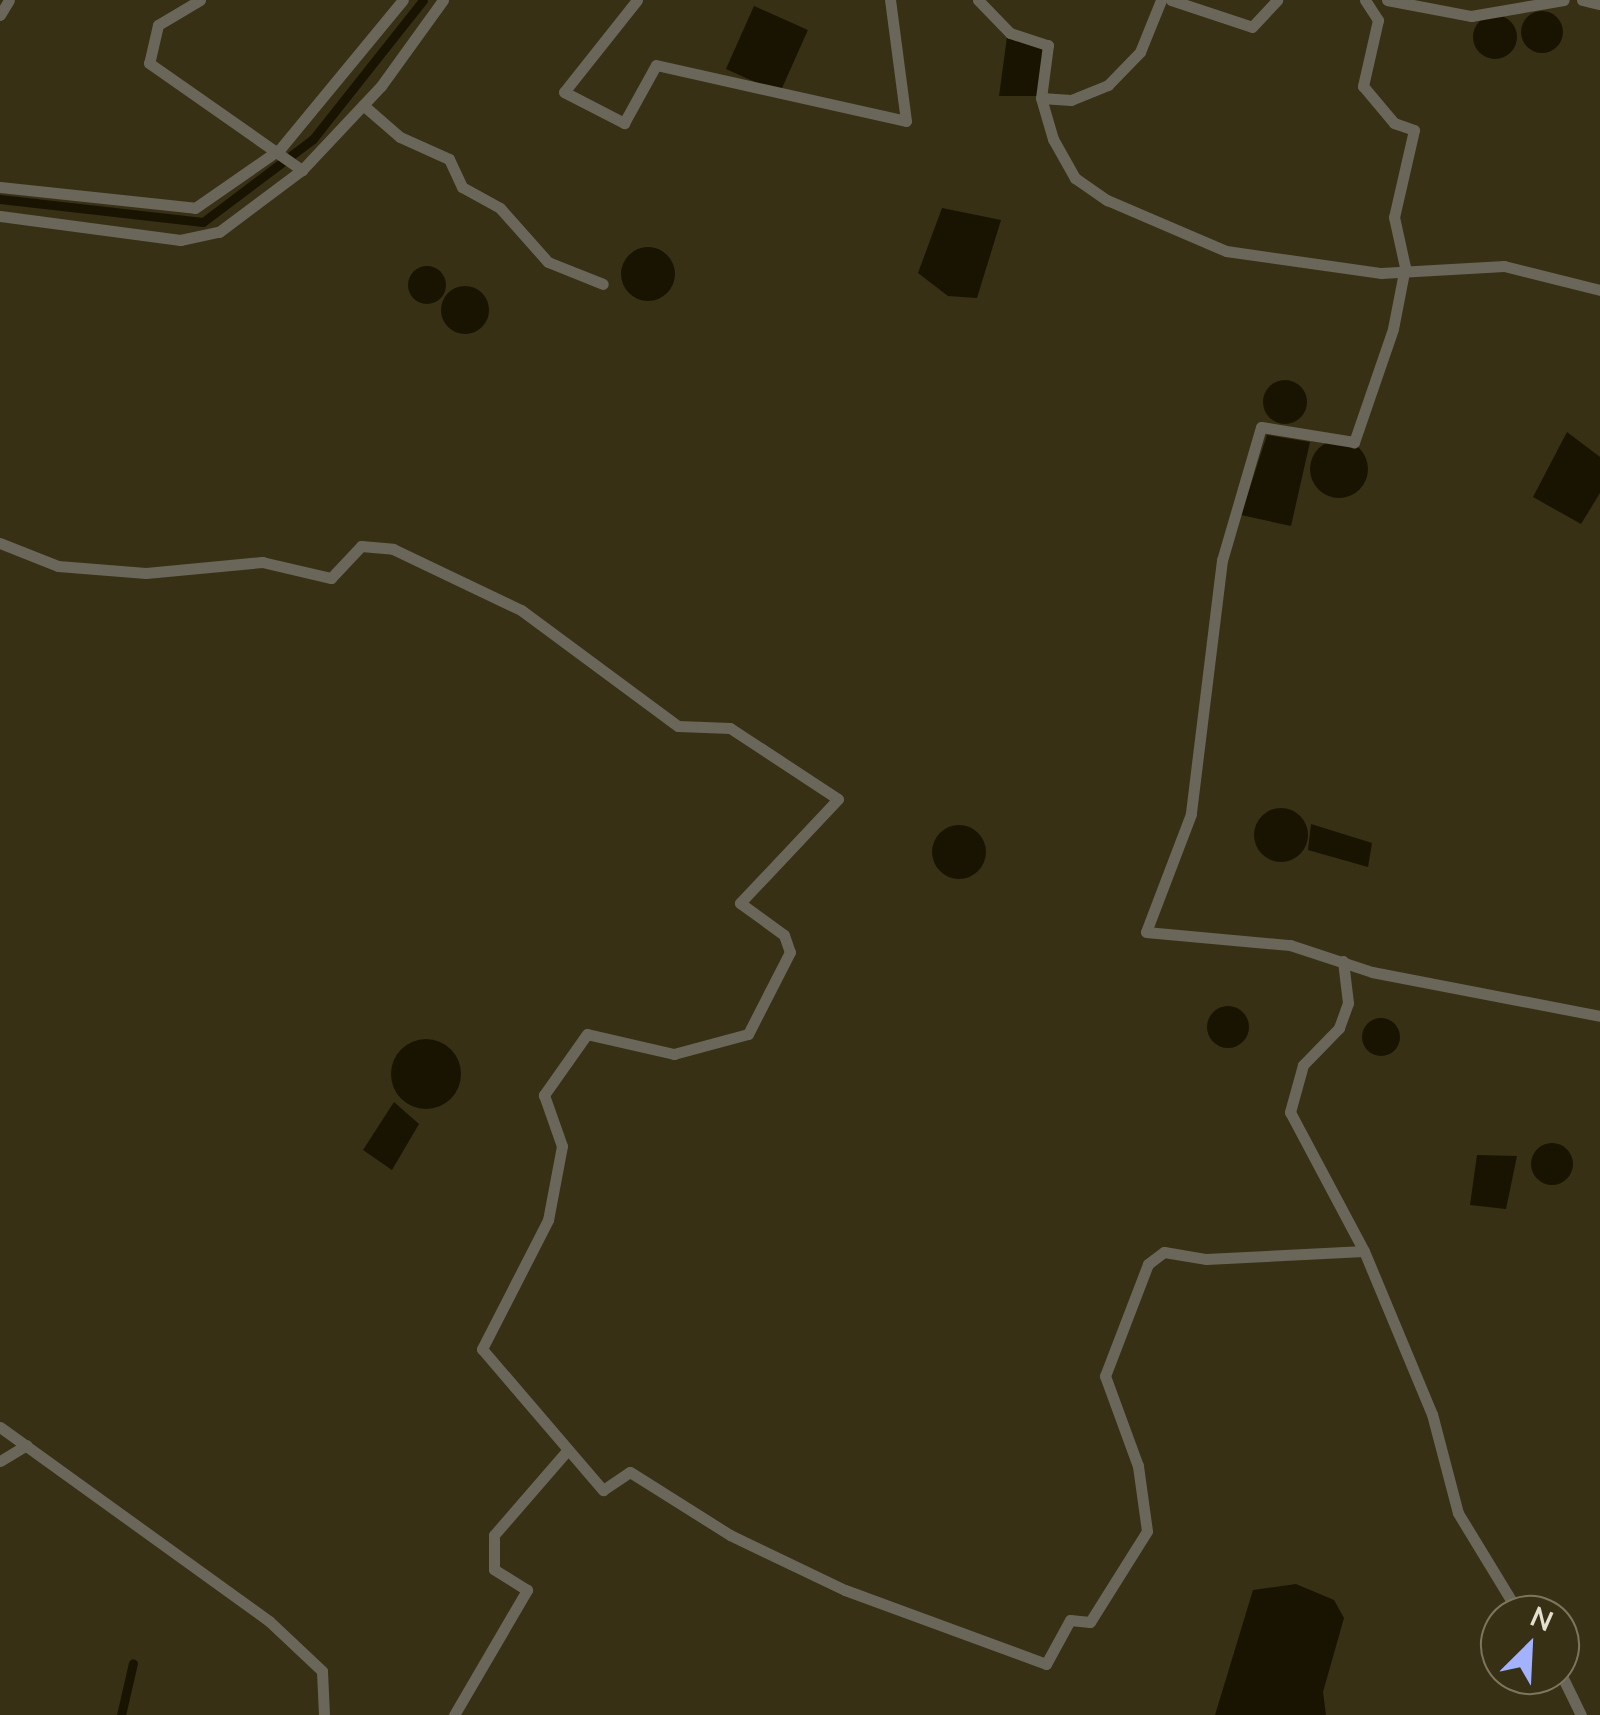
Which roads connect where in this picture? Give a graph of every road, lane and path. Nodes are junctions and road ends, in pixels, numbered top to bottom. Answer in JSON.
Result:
{"nodes":[{"id":1,"x":9,"y":0,"type":"edge"},
{"id":2,"x":200,"y":0,"type":"edge"},
{"id":3,"x":403,"y":0,"type":"edge"},
{"id":4,"x":442,"y":0,"type":"edge"},
{"id":5,"x":637,"y":0,"type":"edge"},
{"id":6,"x":890,"y":0,"type":"edge"},
{"id":7,"x":978,"y":0,"type":"edge"},
{"id":8,"x":1161,"y":0,"type":"edge"},
{"id":9,"x":1170,"y":0,"type":"edge"},
{"id":10,"x":1277,"y":0,"type":"edge"},
{"id":11,"x":1364,"y":0,"type":"edge"},
{"id":12,"x":1387,"y":0,"type":"edge"},
{"id":13,"x":1564,"y":0,"type":"edge"},
{"id":14,"x":1582,"y":0,"type":"edge"},
{"id":15,"x":1600,"y":4,"type":"edge"},
{"id":16,"x":0,"y":15,"type":"edge"},
{"id":17,"x":1041,"y":98,"type":"junction"},
{"id":18,"x":363,"y":105,"type":"junction"},
{"id":19,"x":280,"y":149,"type":"junction"},
{"id":20,"x":302,"y":170,"type":"junction"},
{"id":21,"x":0,"y":187,"type":"edge"},
{"id":22,"x":0,"y":216,"type":"edge"},
{"id":23,"x":1406,"y":267,"type":"junction"},
{"id":24,"x":603,"y":284,"type":"dead end"},
{"id":25,"x":1600,"y":290,"type":"edge"},
{"id":26,"x":0,"y":543,"type":"edge"},
{"id":27,"x":1342,"y":961,"type":"junction"},
{"id":28,"x":1600,"y":1016,"type":"edge"},
{"id":29,"x":1364,"y":1251,"type":"junction"},
{"id":30,"x":0,"y":1427,"type":"edge"},
{"id":31,"x":28,"y":1444,"type":"junction"},
{"id":32,"x":566,"y":1452,"type":"junction"},
{"id":33,"x":0,"y":1460,"type":"edge"},
{"id":34,"x":1508,"y":1595,"type":"edge"},
{"id":35,"x":324,"y":1715,"type":"edge"},
{"id":36,"x":454,"y":1715,"type":"edge"}],
"edges":[{"from":1,"to":16,"type":"street"},
{"from":2,"to":19,"type":"street"},
{"from":3,"to":19,"type":"street"},
{"from":4,"to":18,"type":"street"},
{"from":5,"to":6,"type":"street"},
{"from":7,"to":17,"type":"street"},
{"from":8,"to":17,"type":"street"},
{"from":9,"to":10,"type":"street"},
{"from":11,"to":23,"type":"street"},
{"from":12,"to":13,"type":"street"},
{"from":14,"to":15,"type":"street"},
{"from":17,"to":23,"type":"street"},
{"from":18,"to":20,"type":"street"},
{"from":18,"to":24,"type":"street"},
{"from":19,"to":20,"type":"street"},
{"from":19,"to":21,"type":"street"},
{"from":20,"to":22,"type":"street"},
{"from":23,"to":25,"type":"street"},
{"from":23,"to":27,"type":"street"},
{"from":26,"to":32,"type":"street"},
{"from":27,"to":28,"type":"street"},
{"from":27,"to":29,"type":"street"},
{"from":29,"to":32,"type":"street"},
{"from":29,"to":34,"type":"street"},
{"from":30,"to":31,"type":"street"},
{"from":31,"to":33,"type":"street"},
{"from":31,"to":35,"type":"street"},
{"from":32,"to":36,"type":"street"}]}
